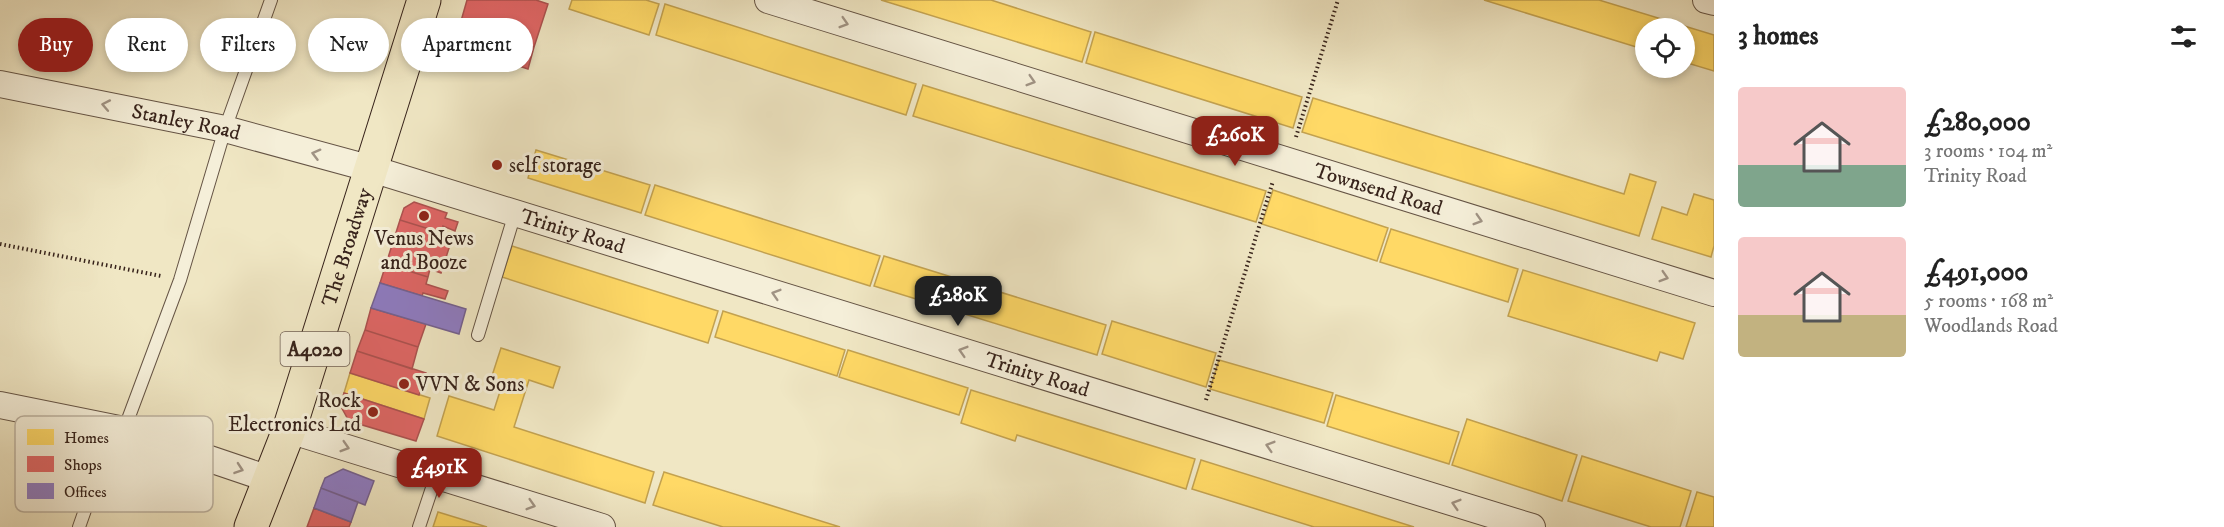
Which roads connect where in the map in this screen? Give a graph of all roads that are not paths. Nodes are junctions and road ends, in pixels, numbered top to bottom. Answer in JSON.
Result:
{"nodes":[{"id":1,"x":271,"y":0,"type":"edge"},
{"id":2,"x":424,"y":0,"type":"edge"},
{"id":3,"x":768,"y":0,"type":"edge"},
{"id":4,"x":1706,"y":0,"type":"edge"},
{"id":5,"x":1714,"y":2,"type":"edge"},
{"id":6,"x":0,"y":84,"type":"edge"},
{"id":7,"x":225,"y":129,"type":"junction"},
{"id":8,"x":372,"y":169,"type":"junction"},
{"id":9,"x":515,"y":213,"type":"junction"},
{"id":10,"x":1714,"y":293,"type":"edge"},
{"id":11,"x":478,"y":335,"type":"dead end"},
{"id":12,"x":0,"y":405,"type":"edge"},
{"id":13,"x":55,"y":416,"type":"edge"},
{"id":14,"x":124,"y":416,"type":"edge"},
{"id":15,"x":289,"y":430,"type":"junction"},
{"id":16,"x":213,"y":460,"type":"edge"},
{"id":17,"x":436,"y":476,"type":"junction"},
{"id":18,"x":269,"y":479,"type":"junction"},
{"id":19,"x":85,"y":512,"type":"edge"},
{"id":20,"x":79,"y":527,"type":"edge"},
{"id":21,"x":251,"y":527,"type":"edge"},
{"id":22,"x":419,"y":527,"type":"edge"},
{"id":23,"x":602,"y":527,"type":"edge"},
{"id":24,"x":1532,"y":527,"type":"edge"}],
"edges":[{"from":1,"to":7,"type":"lane"},
{"from":2,"to":8,"type":"main road","name":"The Broadway","number":"A4020"},
{"from":3,"to":10,"type":"street","name":"Townsend Road","one_way":true},
{"from":4,"to":5,"type":"street"},
{"from":7,"to":6,"type":"street","name":"Stanley Road","one_way":true},
{"from":8,"to":7,"type":"street","name":"Stanley Road","one_way":true},
{"from":7,"to":14,"type":"lane"},
{"from":8,"to":9,"type":"street","name":"Trinity Road"},
{"from":8,"to":15,"type":"main road","name":"The Broadway","number":"A4020"},
{"from":9,"to":11,"type":"lane"},
{"from":24,"to":9,"type":"street","name":"Trinity Road","one_way":true},
{"from":12,"to":13,"type":"street"},
{"from":15,"to":17,"type":"street","one_way":true},
{"from":15,"to":18,"type":"main road","name":"The Broadway","number":"A4020"},
{"from":16,"to":18,"type":"street","one_way":true},
{"from":17,"to":22,"type":"lane"},
{"from":17,"to":23,"type":"street","one_way":true},
{"from":18,"to":21,"type":"main road","name":"The Broadway","number":"A4020"},
{"from":19,"to":20,"type":"lane"}]}
